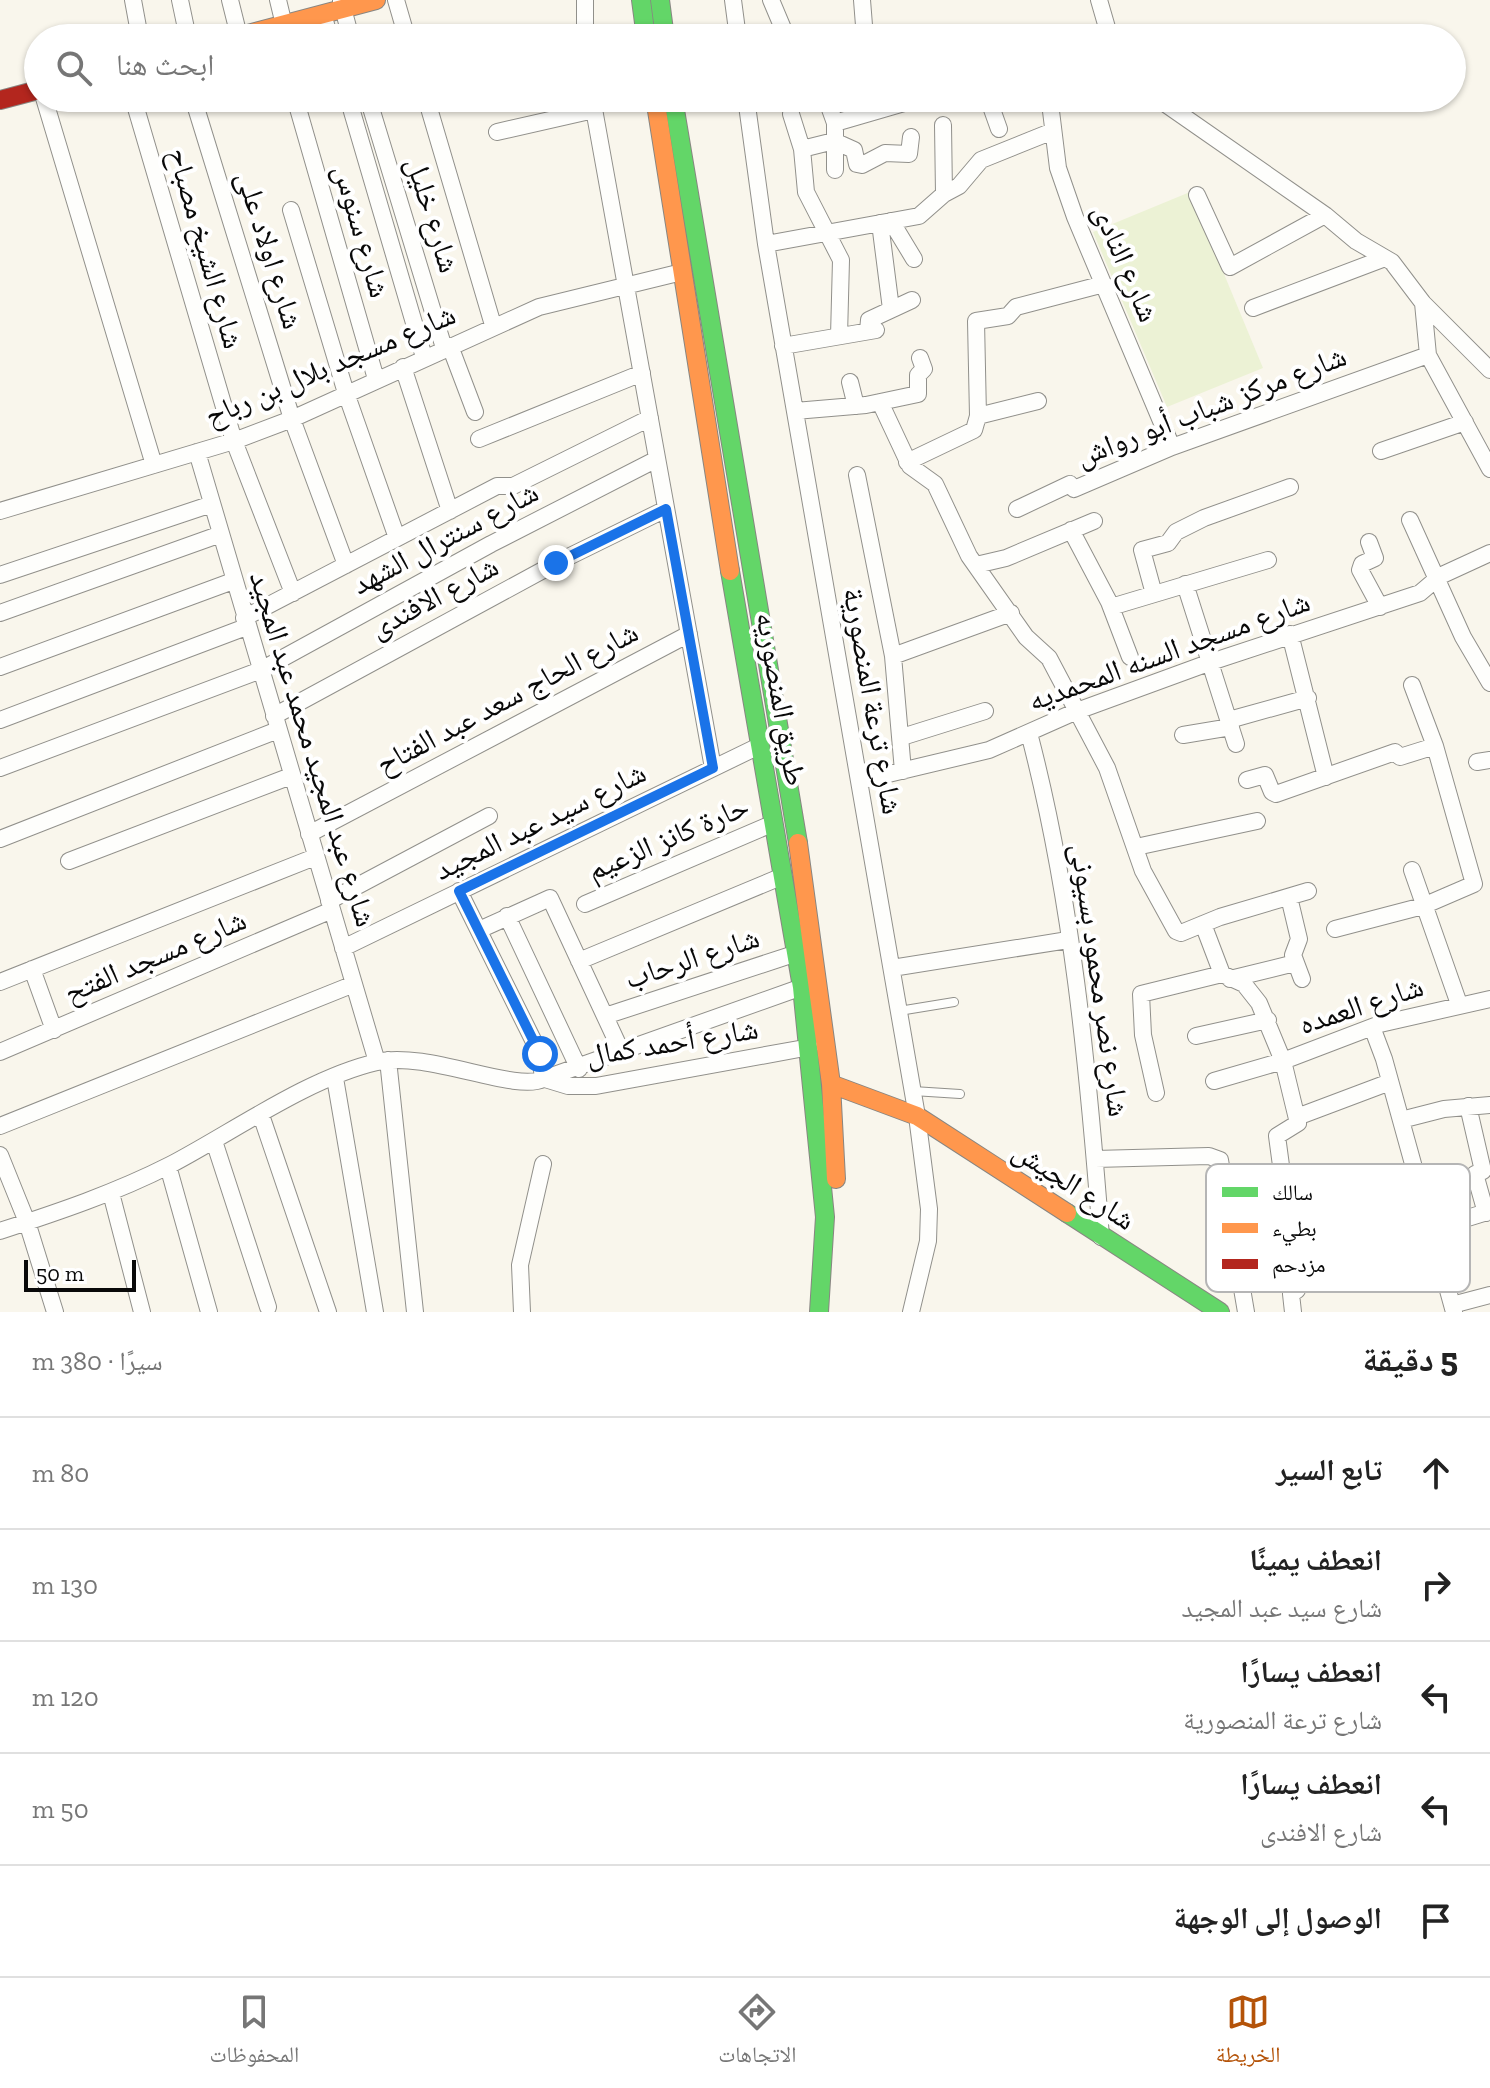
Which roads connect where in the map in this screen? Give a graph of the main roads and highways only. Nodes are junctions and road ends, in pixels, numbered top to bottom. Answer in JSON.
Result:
{"nodes":[{"id":1,"x":376,"y":0,"type":"edge"},
{"id":2,"x":641,"y":0,"type":"edge"},
{"id":3,"x":660,"y":0,"type":"edge"},
{"id":4,"x":342,"y":4,"type":"edge"},
{"id":5,"x":295,"y":24,"type":"edge"},
{"id":6,"x":644,"y":24,"type":"edge"},
{"id":7,"x":663,"y":24,"type":"edge"},
{"id":8,"x":24,"y":94,"type":"edge"},
{"id":9,"x":0,"y":100,"type":"edge"},
{"id":10,"x":657,"y":112,"type":"edge"},
{"id":11,"x":675,"y":112,"type":"edge"},
{"id":12,"x":742,"y":515,"type":"junction"},
{"id":13,"x":721,"y":517,"type":"junction"},
{"id":14,"x":831,"y":1084,"type":"junction"},
{"id":15,"x":819,"y":1312,"type":"edge"},
{"id":16,"x":834,"y":1312,"type":"edge"},
{"id":17,"x":1220,"y":1312,"type":"edge"}],
"edges":[{"from":1,"to":4,"type":"main road"},
{"from":2,"to":6,"type":"main road"},
{"from":3,"to":7,"type":"main road"},
{"from":4,"to":5,"type":"main road"},
{"from":8,"to":9,"type":"main road"},
{"from":10,"to":13,"type":"main road","name":"طريق المنصوريه"},
{"from":11,"to":12,"type":"main road","name":"طريق المنصوريه"},
{"from":12,"to":13,"type":"main road"},
{"from":12,"to":14,"type":"main road","name":"طريق المنصوريه"},
{"from":13,"to":15,"type":"main road","name":"طريق المنصوريه"},
{"from":14,"to":16,"type":"main road","name":"طريق المنصوريه"},
{"from":14,"to":17,"type":"main road","name":"شارع الجيش"}]}
